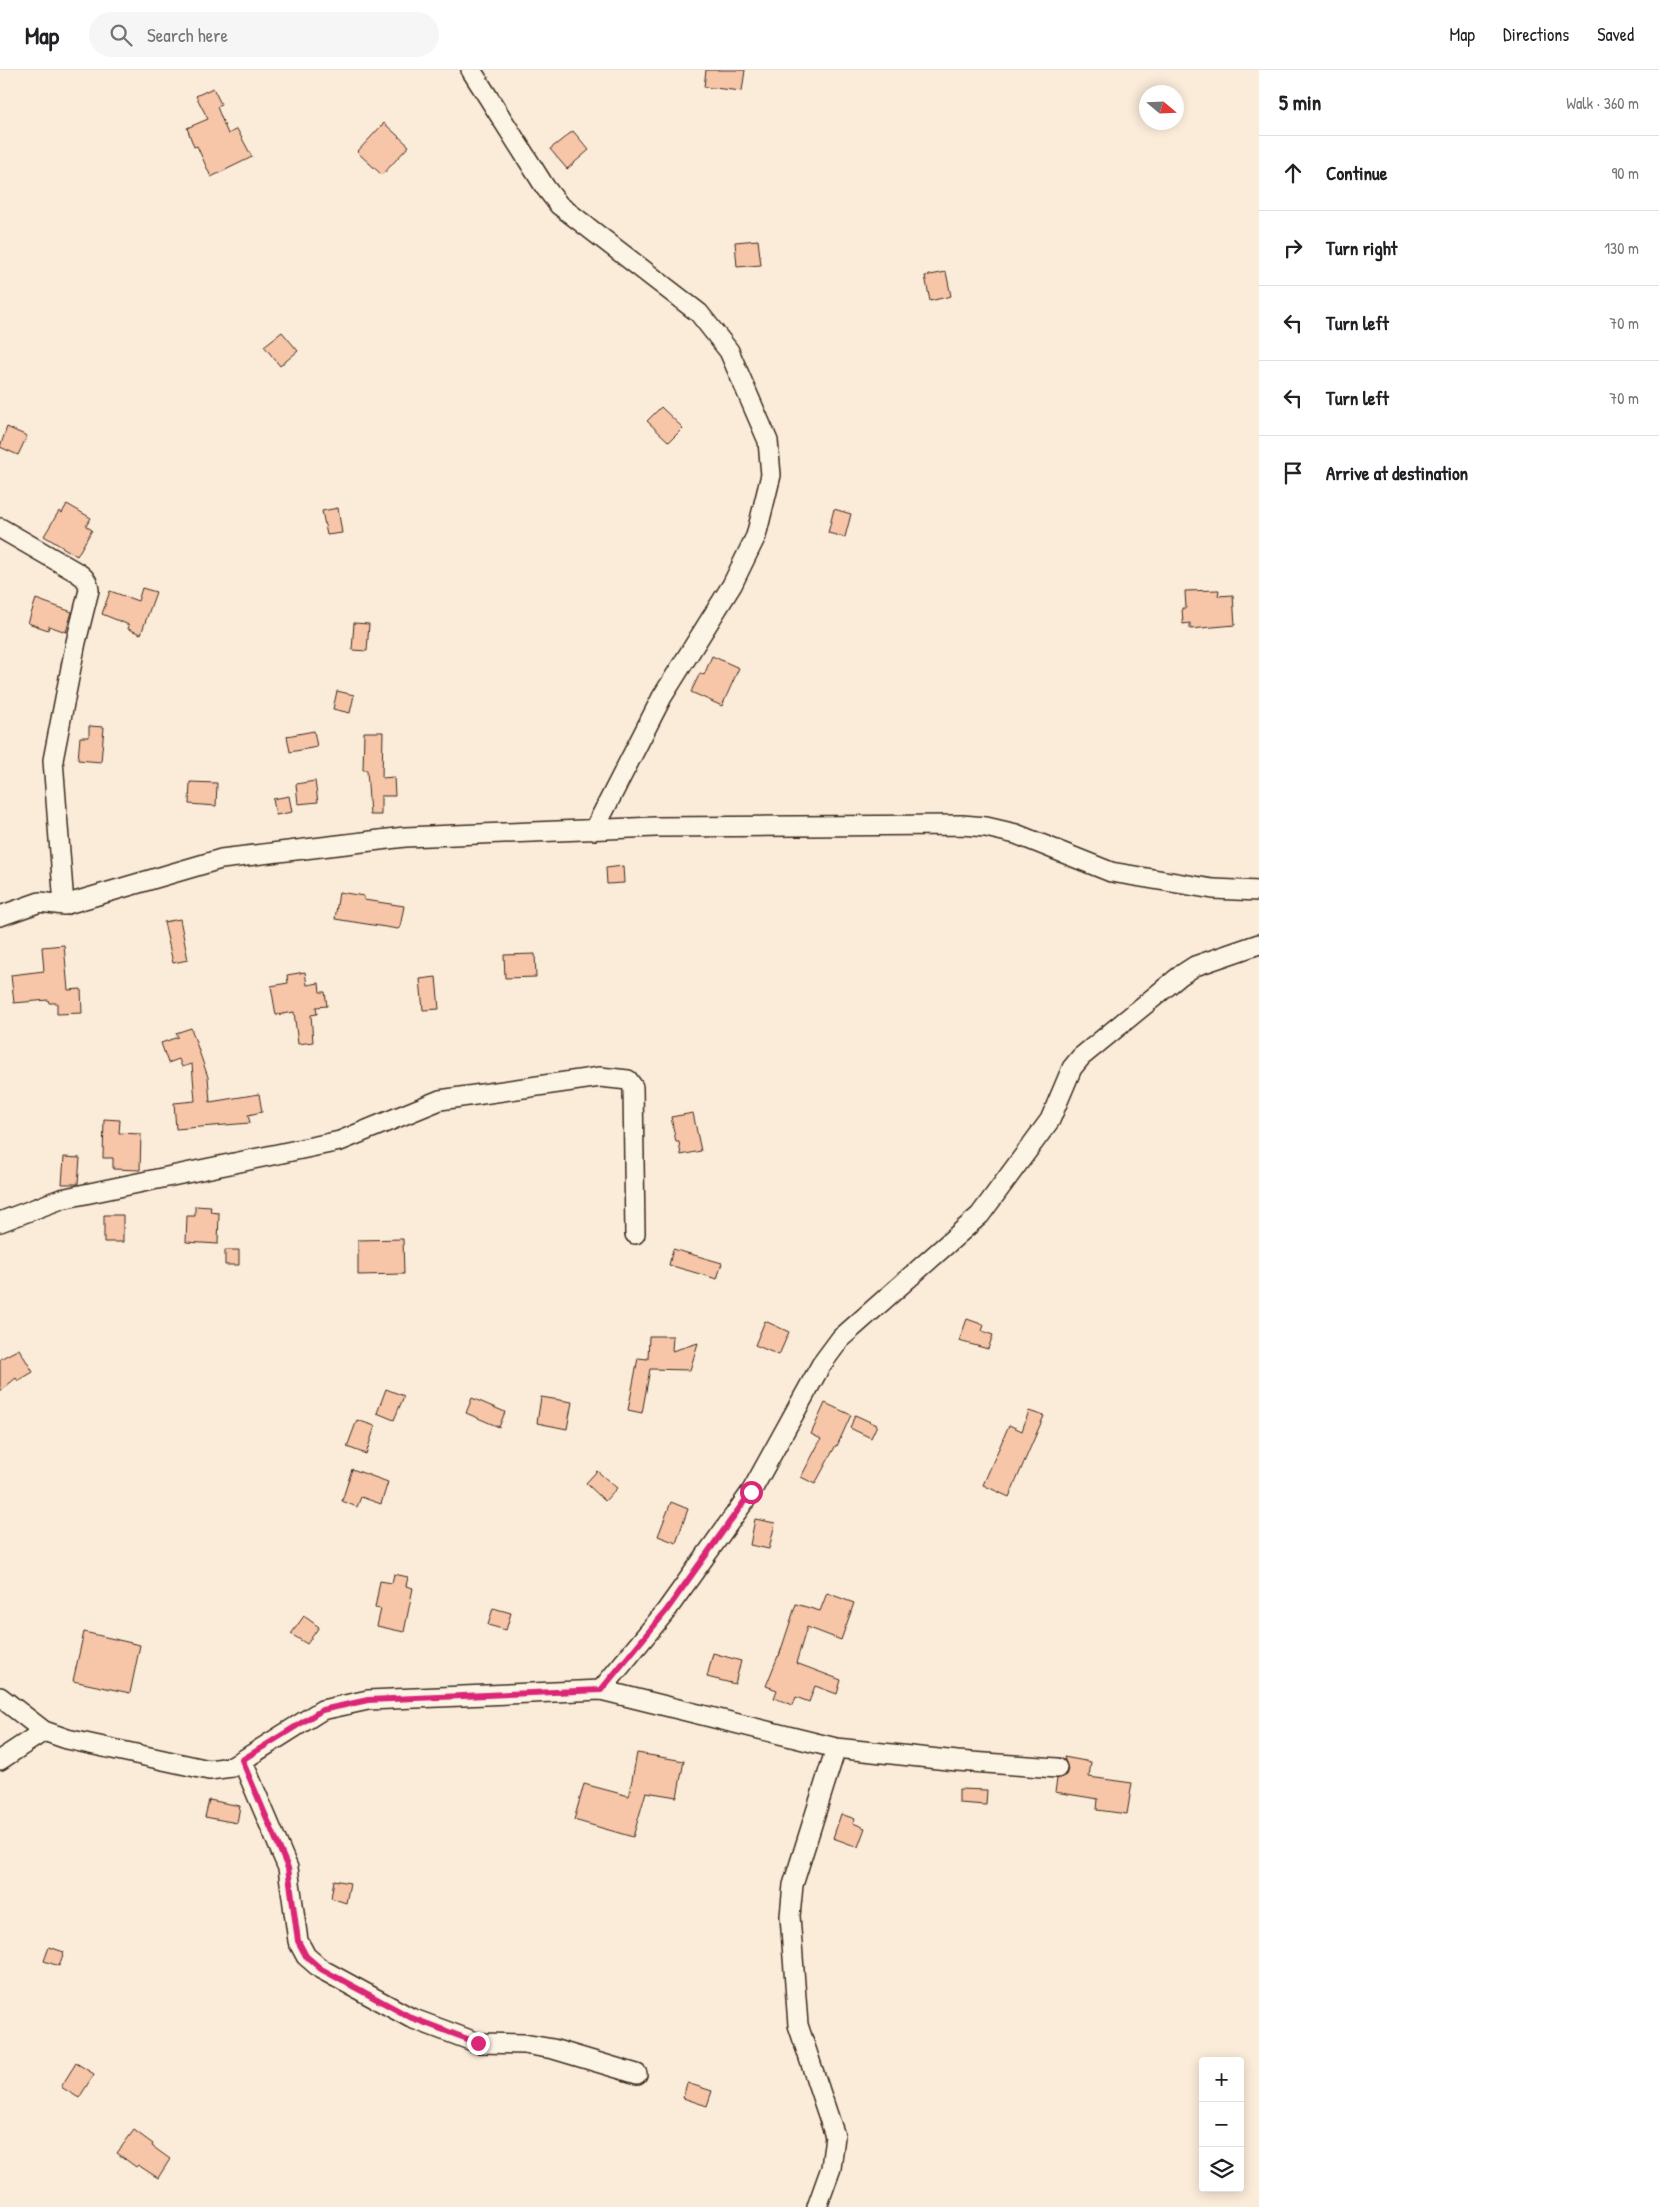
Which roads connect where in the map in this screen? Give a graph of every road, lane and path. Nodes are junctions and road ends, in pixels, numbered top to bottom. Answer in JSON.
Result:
{"nodes":[{"id":1,"x":471,"y":70,"type":"edge"},
{"id":2,"x":0,"y":528,"type":"edge"},
{"id":3,"x":594,"y":830,"type":"junction"},
{"id":4,"x":1259,"y":891,"type":"edge"},
{"id":5,"x":64,"y":905,"type":"junction"},
{"id":6,"x":0,"y":916,"type":"edge"},
{"id":7,"x":1259,"y":944,"type":"edge"},
{"id":8,"x":0,"y":1222,"type":"edge"},
{"id":9,"x":635,"y":1234,"type":"dead end"},
{"id":10,"x":601,"y":1690,"type":"junction"},
{"id":11,"x":0,"y":1697,"type":"edge"},
{"id":12,"x":44,"y":1731,"type":"junction"},
{"id":13,"x":836,"y":1748,"type":"junction"},
{"id":14,"x":0,"y":1760,"type":"edge"},
{"id":15,"x":242,"y":1760,"type":"junction"},
{"id":16,"x":1056,"y":1768,"type":"dead end"},
{"id":17,"x":637,"y":2074,"type":"dead end"},
{"id":18,"x":817,"y":2207,"type":"edge"}],
"edges":[{"from":1,"to":3,"type":"street"},
{"from":2,"to":5,"type":"street"},
{"from":3,"to":4,"type":"street"},
{"from":3,"to":5,"type":"street"},
{"from":5,"to":6,"type":"street"},
{"from":7,"to":10,"type":"street"},
{"from":8,"to":9,"type":"street"},
{"from":10,"to":13,"type":"street"},
{"from":10,"to":15,"type":"street"},
{"from":11,"to":12,"type":"street"},
{"from":12,"to":14,"type":"street"},
{"from":12,"to":15,"type":"street"},
{"from":13,"to":16,"type":"street"},
{"from":13,"to":18,"type":"street"},
{"from":15,"to":17,"type":"street"}]}
